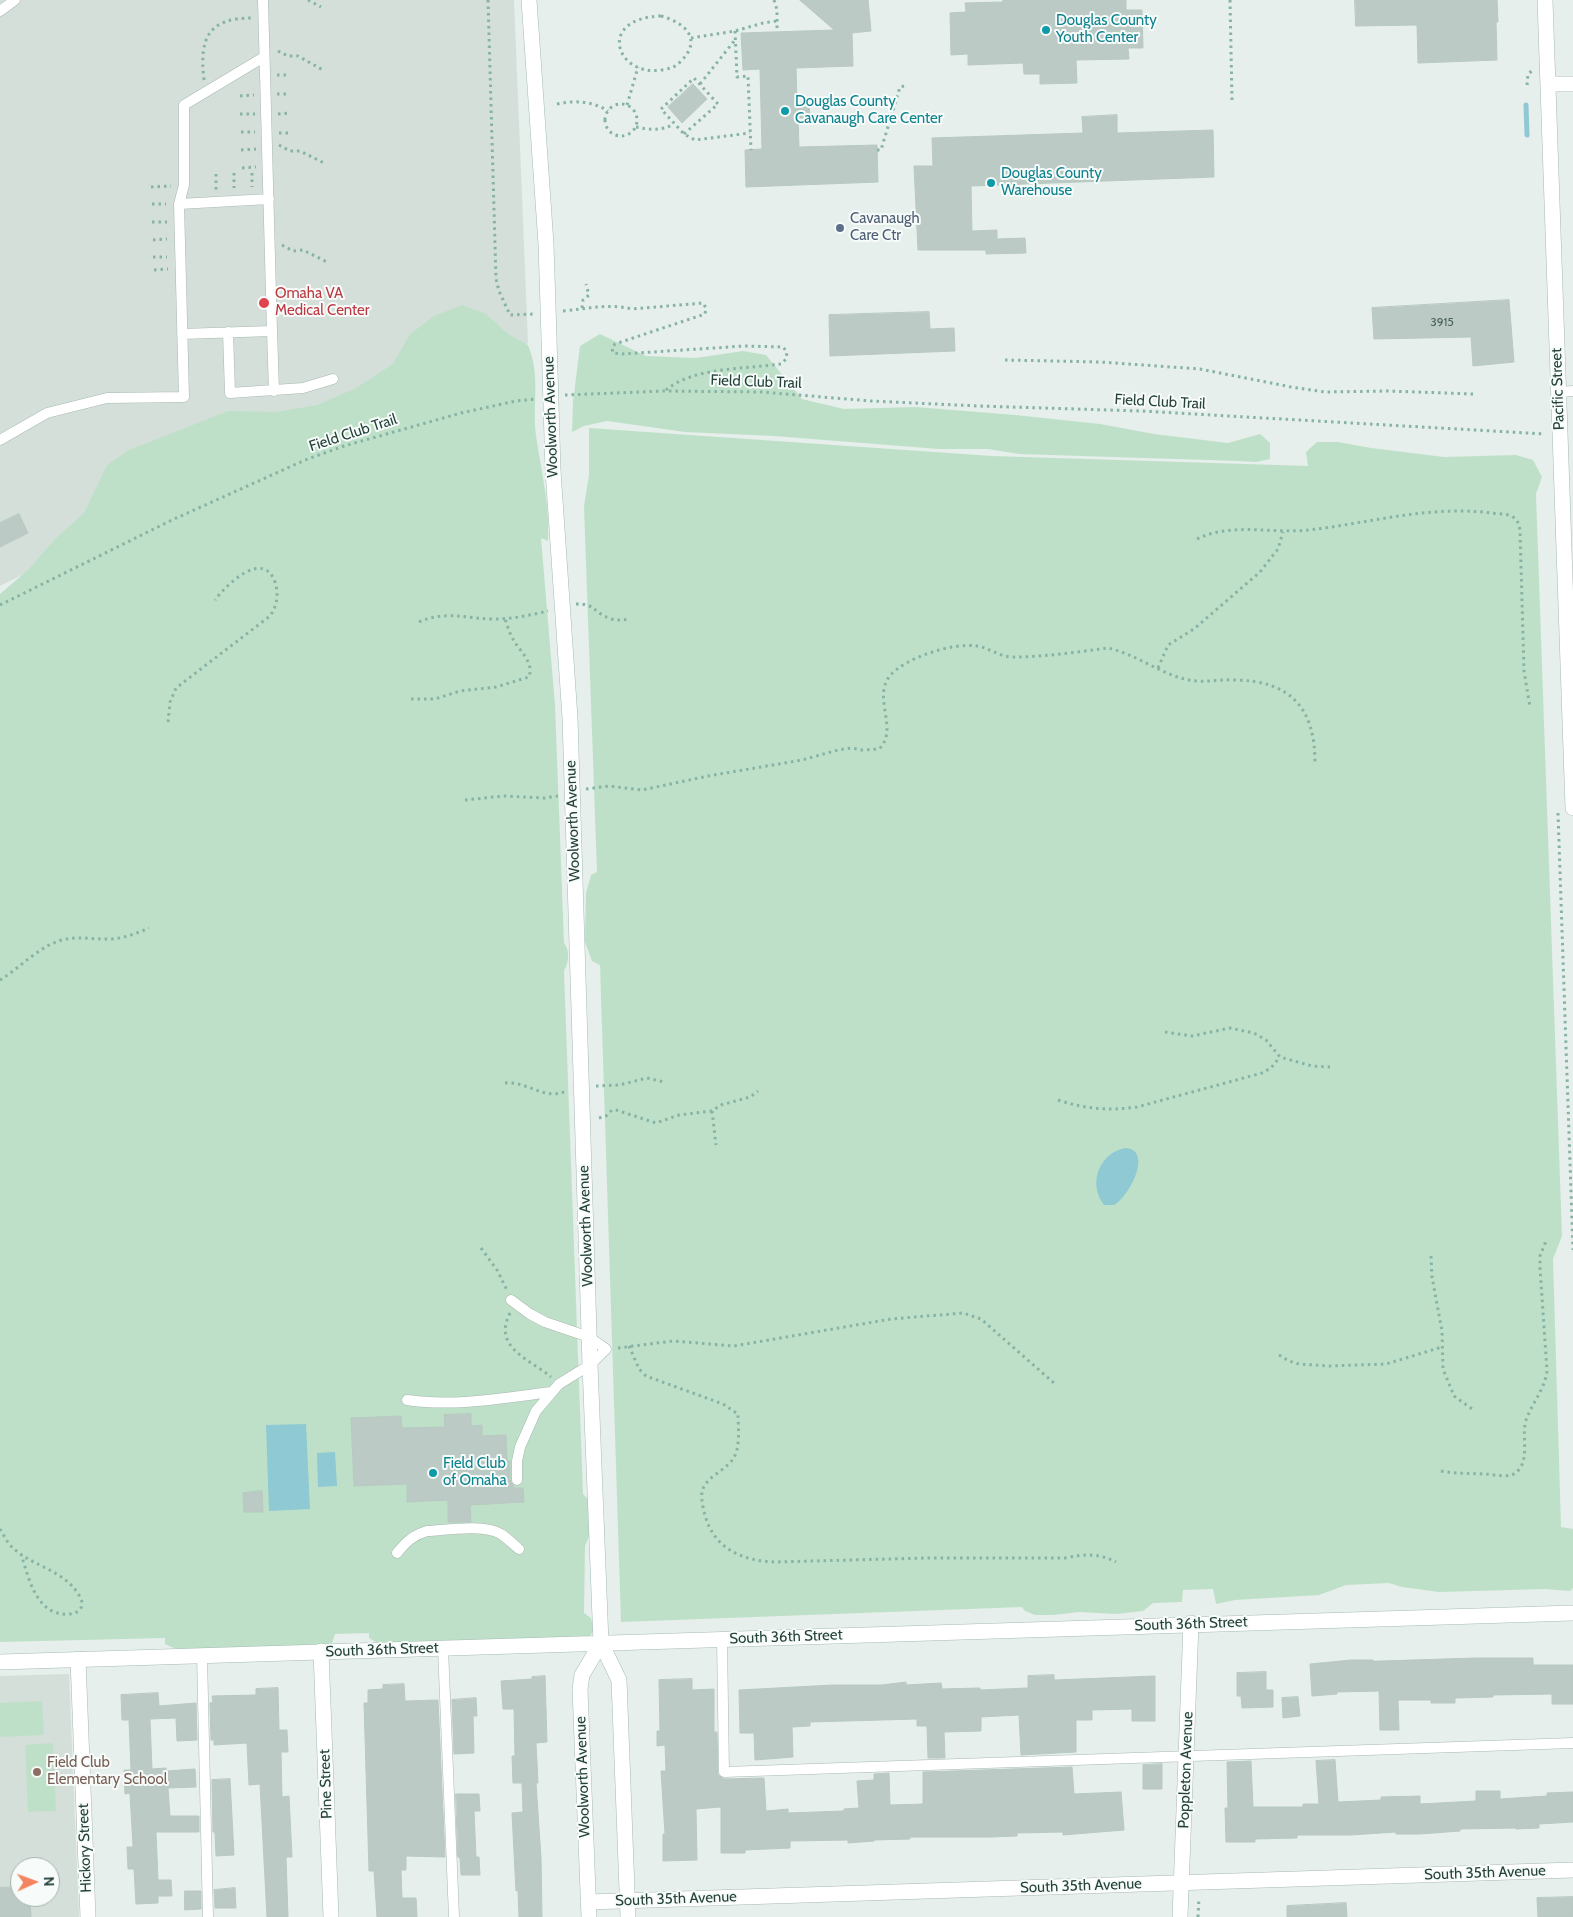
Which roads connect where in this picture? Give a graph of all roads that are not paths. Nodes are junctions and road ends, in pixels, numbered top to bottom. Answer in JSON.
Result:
{"nodes":[{"id":1,"x":263,"y":0,"type":"edge"},
{"id":2,"x":529,"y":0,"type":"edge"},
{"id":3,"x":1544,"y":0,"type":"edge"},
{"id":4,"x":264,"y":57,"type":"junction"},
{"id":5,"x":1548,"y":84,"type":"junction"},
{"id":6,"x":1573,"y":84,"type":"edge"},
{"id":7,"x":269,"y":199,"type":"junction"},
{"id":8,"x":179,"y":204,"type":"junction"},
{"id":9,"x":272,"y":331,"type":"junction"},
{"id":10,"x":228,"y":332,"type":"junction"},
{"id":11,"x":182,"y":334,"type":"junction"},
{"id":12,"x":333,"y":379,"type":"dead end"},
{"id":13,"x":274,"y":391,"type":"junction"},
{"id":14,"x":1566,"y":392,"type":"edge"},
{"id":15,"x":0,"y":440,"type":"edge"},
{"id":16,"x":1568,"y":520,"type":"edge"},
{"id":17,"x":1571,"y":698,"type":"edge"},
{"id":18,"x":1565,"y":809,"type":"edge"},
{"id":19,"x":512,"y":1300,"type":"road end"},
{"id":20,"x":589,"y":1337,"type":"junction"},
{"id":21,"x":590,"y":1365,"type":"junction"},
{"id":22,"x":551,"y":1392,"type":"junction"},
{"id":23,"x":407,"y":1400,"type":"dead end"},
{"id":24,"x":517,"y":1480,"type":"dead end"},
{"id":25,"x":519,"y":1549,"type":"dead end"},
{"id":26,"x":397,"y":1553,"type":"dead end"},
{"id":27,"x":1573,"y":1612,"type":"edge"},
{"id":28,"x":1191,"y":1624,"type":"junction"},
{"id":29,"x":722,"y":1639,"type":"junction"},
{"id":30,"x":601,"y":1643,"type":"junction"},
{"id":31,"x":444,"y":1648,"type":"junction"},
{"id":32,"x":321,"y":1651,"type":"junction"},
{"id":33,"x":202,"y":1655,"type":"junction"},
{"id":34,"x":78,"y":1659,"type":"junction"},
{"id":35,"x":0,"y":1662,"type":"edge"},
{"id":36,"x":1573,"y":1743,"type":"edge"},
{"id":37,"x":1187,"y":1756,"type":"junction"},
{"id":38,"x":1573,"y":1870,"type":"edge"},
{"id":39,"x":1182,"y":1882,"type":"junction"},
{"id":40,"x":628,"y":1901,"type":"junction"},
{"id":41,"x":588,"y":1910,"type":"edge"},
{"id":42,"x":88,"y":1917,"type":"edge"},
{"id":43,"x":208,"y":1917,"type":"edge"},
{"id":44,"x":331,"y":1917,"type":"edge"},
{"id":45,"x":454,"y":1917,"type":"edge"},
{"id":46,"x":628,"y":1917,"type":"edge"},
{"id":47,"x":1180,"y":1917,"type":"edge"}],
"edges":[{"from":1,"to":4,"type":"lane"},
{"from":2,"to":20,"type":"street","name":"Woolworth Avenue","bridge":true},
{"from":3,"to":5,"type":"street","name":"Pacific Street"},
{"from":4,"to":7,"type":"lane"},
{"from":4,"to":8,"type":"lane"},
{"from":5,"to":6,"type":"street"},
{"from":5,"to":14,"type":"street","name":"Pacific Street"},
{"from":7,"to":8,"type":"lane"},
{"from":7,"to":9,"type":"lane"},
{"from":8,"to":11,"type":"lane"},
{"from":9,"to":10,"type":"lane"},
{"from":9,"to":13,"type":"lane"},
{"from":10,"to":11,"type":"lane"},
{"from":10,"to":13,"type":"lane"},
{"from":11,"to":15,"type":"lane"},
{"from":12,"to":13,"type":"lane"},
{"from":14,"to":16,"type":"street","name":"Pacific Street"},
{"from":16,"to":17,"type":"street","name":"Pacific Street"},
{"from":17,"to":18,"type":"street","name":"Pacific Street"},
{"from":19,"to":20,"type":"lane"},
{"from":20,"to":21,"type":"street","name":"Woolworth Avenue"},
{"from":20,"to":21,"type":"lane"},
{"from":21,"to":22,"type":"lane"},
{"from":21,"to":30,"type":"street","name":"Woolworth Avenue"},
{"from":22,"to":23,"type":"lane"},
{"from":22,"to":24,"type":"lane"},
{"from":25,"to":26,"type":"lane"},
{"from":27,"to":28,"type":"street","name":"South 36th Street"},
{"from":28,"to":29,"type":"street","name":"South 36th Street"},
{"from":28,"to":37,"type":"street","name":"Poppleton Avenue"},
{"from":29,"to":30,"type":"street","name":"South 36th Street"},
{"from":29,"to":37,"type":"lane"},
{"from":30,"to":31,"type":"street","name":"South 36th Street"},
{"from":30,"to":40,"type":"street","name":"Woolworth Avenue"},
{"from":30,"to":41,"type":"street","name":"Woolworth Avenue"},
{"from":31,"to":32,"type":"street","name":"South 36th Street"},
{"from":31,"to":45,"type":"lane"},
{"from":32,"to":33,"type":"street","name":"South 36th Street"},
{"from":32,"to":44,"type":"street","name":"Pine Street"},
{"from":33,"to":34,"type":"street","name":"South 36th Street"},
{"from":33,"to":43,"type":"lane"},
{"from":34,"to":35,"type":"street","name":"South 36th Street"},
{"from":34,"to":42,"type":"street","name":"Hickory Street"},
{"from":36,"to":37,"type":"lane"},
{"from":37,"to":39,"type":"street","name":"Poppleton Avenue"},
{"from":38,"to":39,"type":"street","name":"South 35th Avenue"},
{"from":39,"to":40,"type":"street","name":"South 35th Avenue"},
{"from":39,"to":47,"type":"street","name":"Poppleton Avenue"},
{"from":40,"to":41,"type":"street","name":"South 35th Avenue"},
{"from":40,"to":46,"type":"street","name":"Woolworth Avenue"}]}
